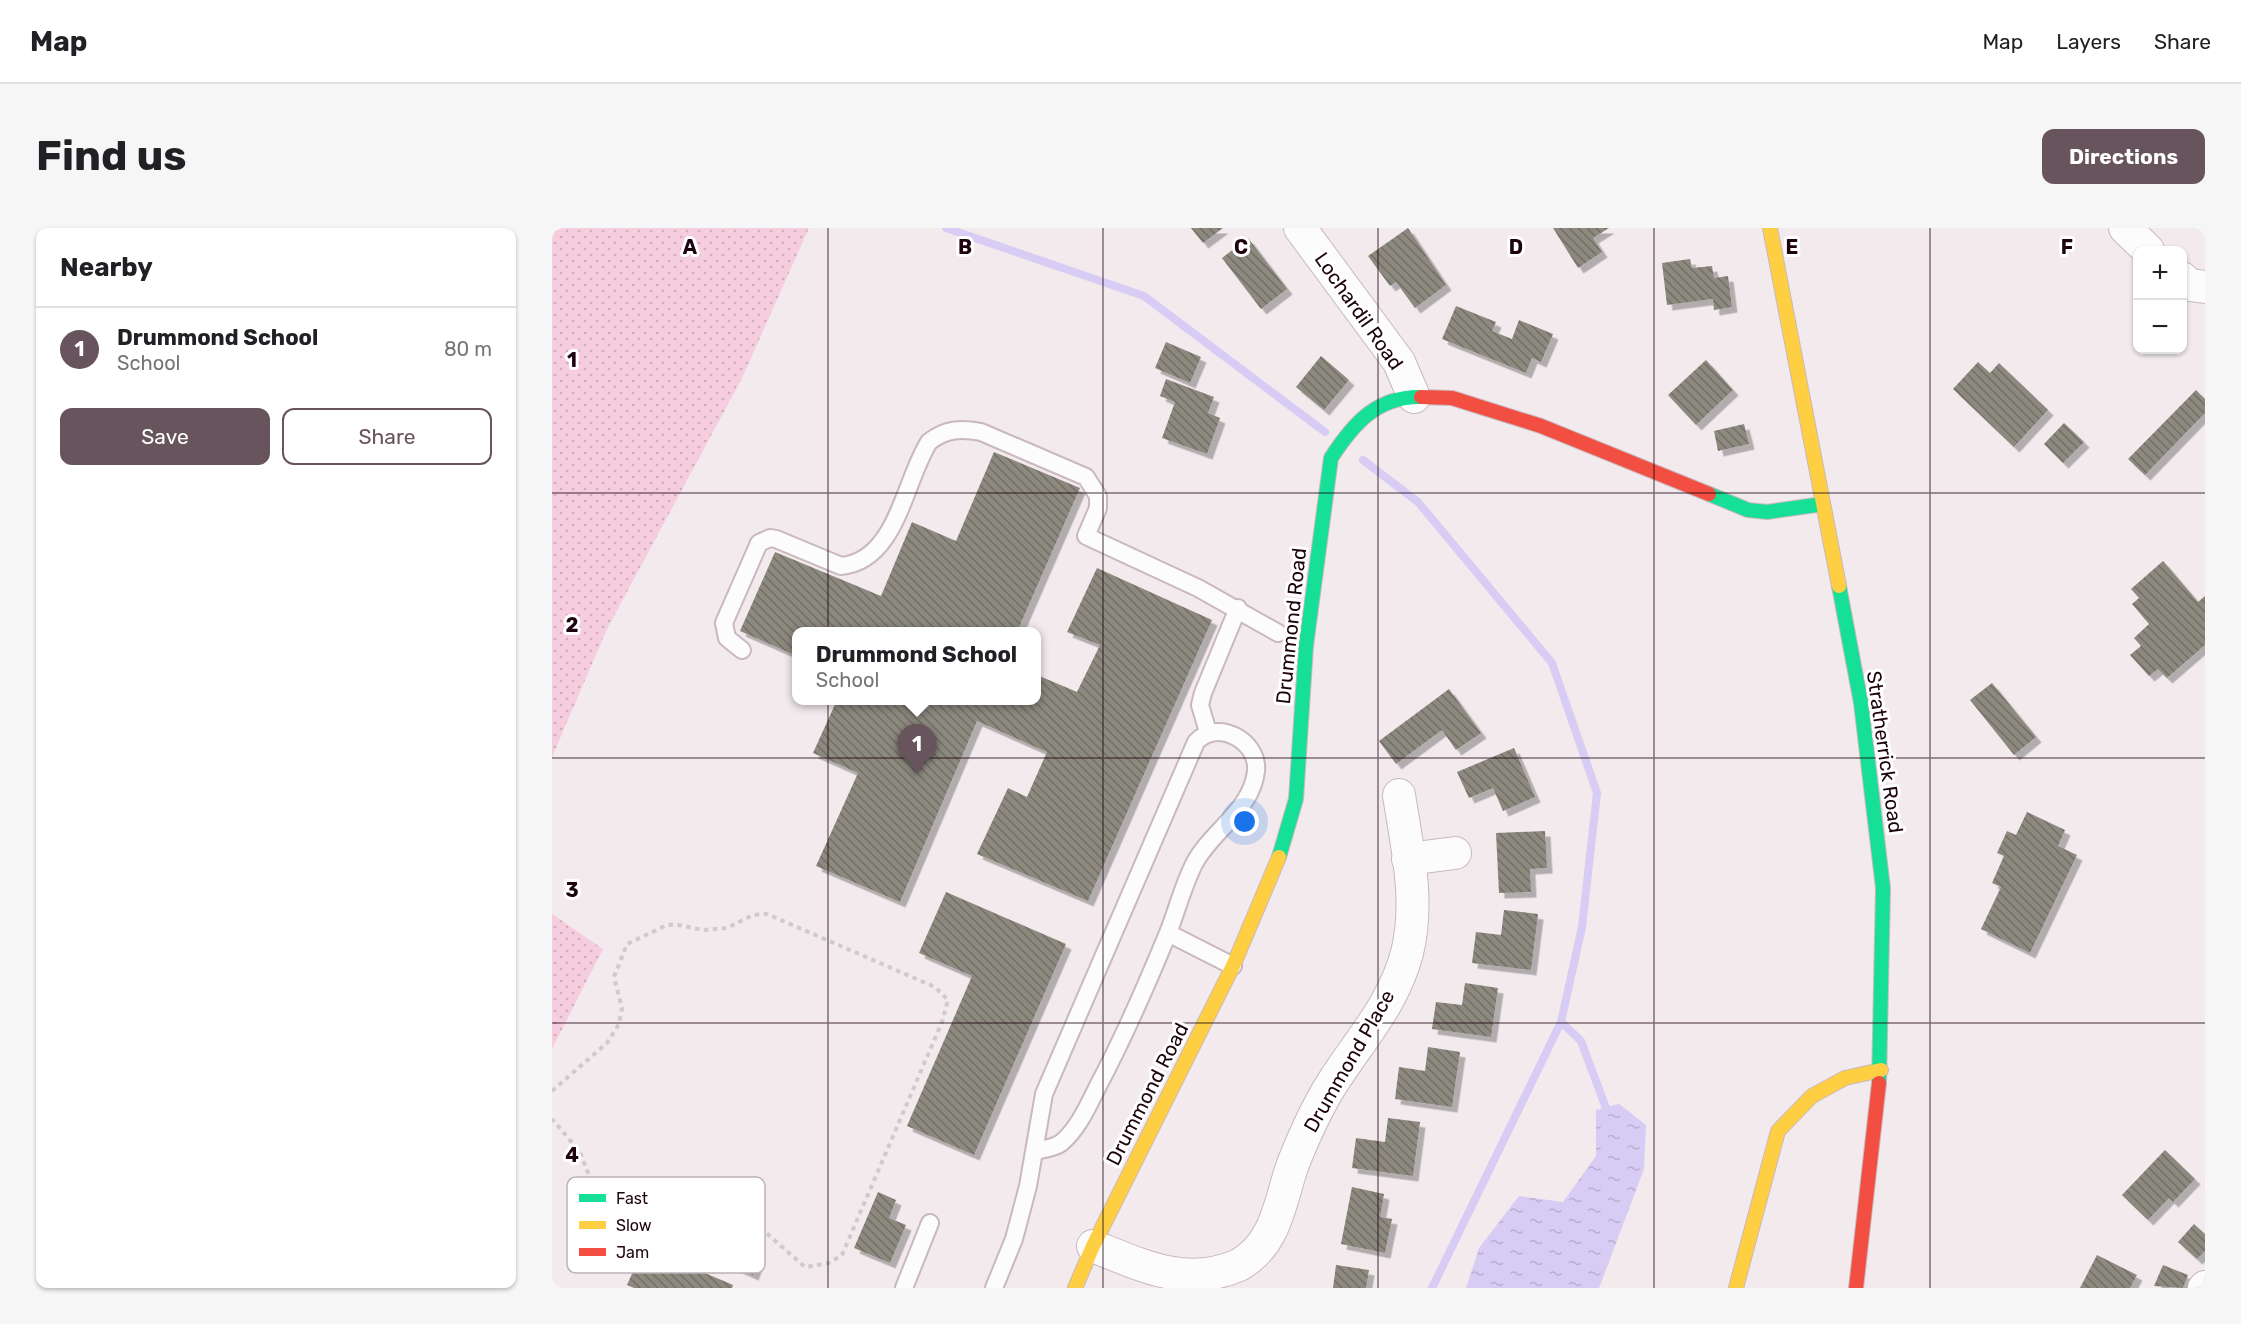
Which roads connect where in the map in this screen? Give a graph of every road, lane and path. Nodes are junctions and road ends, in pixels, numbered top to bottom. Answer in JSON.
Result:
{"nodes":[{"id":1,"x":1300,"y":228,"type":"edge"},
{"id":2,"x":1770,"y":228,"type":"edge"},
{"id":3,"x":2125,"y":228,"type":"edge"},
{"id":4,"x":2144,"y":246,"type":"edge"},
{"id":5,"x":2187,"y":282,"type":"edge"},
{"id":6,"x":2205,"y":287,"type":"edge"},
{"id":7,"x":1414,"y":397,"type":"junction"},
{"id":8,"x":1823,"y":504,"type":"junction"},
{"id":9,"x":1238,"y":608,"type":"junction"},
{"id":10,"x":1278,"y":633,"type":"dead end"},
{"id":11,"x":742,"y":651,"type":"dead end"},
{"id":12,"x":1208,"y":732,"type":"junction"},
{"id":13,"x":1399,"y":795,"type":"dead end"},
{"id":14,"x":1455,"y":853,"type":"dead end"},
{"id":15,"x":1408,"y":859,"type":"junction"},
{"id":16,"x":1168,"y":933,"type":"junction"},
{"id":17,"x":1233,"y":966,"type":"junction"},
{"id":18,"x":1881,"y":1070,"type":"junction"},
{"id":19,"x":552,"y":1091,"type":"edge"},
{"id":20,"x":552,"y":1119,"type":"edge"},
{"id":21,"x":1035,"y":1151,"type":"junction"},
{"id":22,"x":590,"y":1177,"type":"edge"},
{"id":23,"x":930,"y":1223,"type":"dead end"},
{"id":24,"x":765,"y":1232,"type":"edge"},
{"id":25,"x":1093,"y":1246,"type":"junction"},
{"id":26,"x":904,"y":1288,"type":"edge"},
{"id":27,"x":994,"y":1288,"type":"edge"},
{"id":28,"x":1075,"y":1288,"type":"edge"},
{"id":29,"x":1736,"y":1288,"type":"edge"},
{"id":30,"x":1856,"y":1288,"type":"edge"}],
"edges":[{"from":1,"to":7,"type":"street","name":"Lochardil Road"},
{"from":2,"to":8,"type":"street","name":"Stratherrick Road"},
{"from":3,"to":4,"type":"street"},
{"from":5,"to":6,"type":"street"},
{"from":7,"to":8,"type":"street","name":"Drummond Road"},
{"from":7,"to":17,"type":"street","name":"Drummond Road"},
{"from":8,"to":18,"type":"street","name":"Stratherrick Road"},
{"from":9,"to":10,"type":"lane"},
{"from":9,"to":11,"type":"lane"},
{"from":9,"to":12,"type":"lane"},
{"from":12,"to":16,"type":"lane"},
{"from":12,"to":21,"type":"lane"},
{"from":13,"to":15,"type":"street","name":"Drummond Place"},
{"from":14,"to":15,"type":"street"},
{"from":15,"to":25,"type":"street","name":"Drummond Place"},
{"from":16,"to":17,"type":"lane"},
{"from":16,"to":21,"type":"lane"},
{"from":17,"to":25,"type":"street","name":"Drummond Road"},
{"from":18,"to":29,"type":"street"},
{"from":18,"to":30,"type":"street","name":"Stratherrick Road"},
{"from":19,"to":24,"type":"path"},
{"from":20,"to":22,"type":"path"},
{"from":21,"to":27,"type":"lane"},
{"from":23,"to":26,"type":"lane"},
{"from":25,"to":28,"type":"street","name":"Drummond Road"}]}
